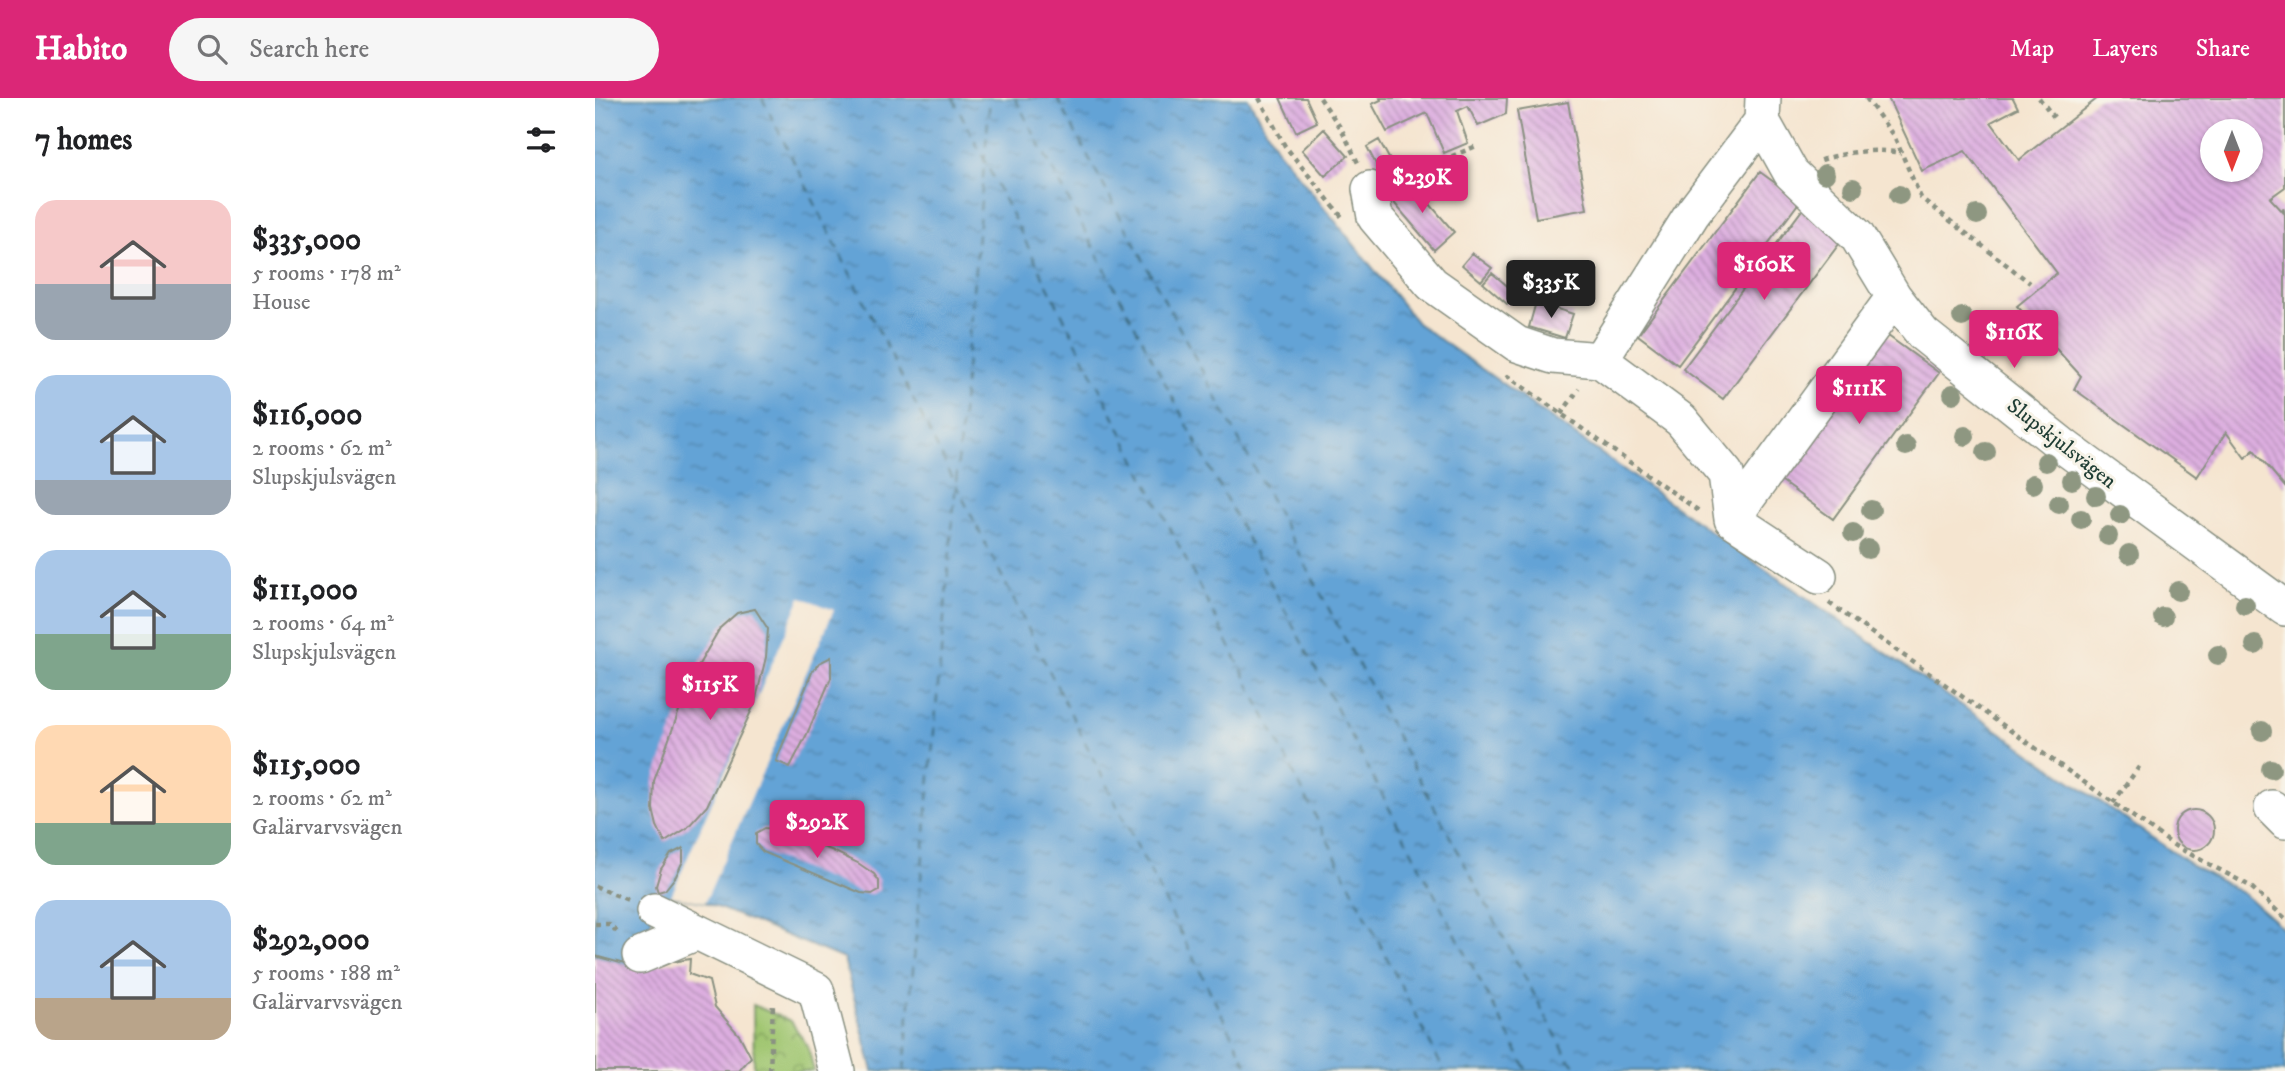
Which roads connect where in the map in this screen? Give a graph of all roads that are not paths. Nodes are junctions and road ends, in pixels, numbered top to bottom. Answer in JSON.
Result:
{"nodes":[{"id":1,"x":1763,"y":110,"type":"edge"},
{"id":2,"x":1380,"y":185,"type":"road end"},
{"id":3,"x":1894,"y":297,"type":"junction"},
{"id":4,"x":1600,"y":360,"type":"junction"},
{"id":5,"x":1732,"y":519,"type":"junction"},
{"id":6,"x":1819,"y":576,"type":"dead end"},
{"id":7,"x":2285,"y":608,"type":"edge"},
{"id":8,"x":654,"y":911,"type":"dead end"},
{"id":9,"x":697,"y":932,"type":"junction"},
{"id":10,"x":640,"y":956,"type":"dead end"},
{"id":11,"x":837,"y":1071,"type":"edge"}],
"edges":[{"from":1,"to":3,"type":"street","name":"Slupskjulsvägen"},
{"from":1,"to":4,"type":"street","name":"Slupskjulsvägen"},
{"from":2,"to":4,"type":"street"},
{"from":3,"to":5,"type":"street"},
{"from":3,"to":7,"type":"street","name":"Slupskjulsvägen"},
{"from":4,"to":5,"type":"street"},
{"from":5,"to":6,"type":"street"},
{"from":8,"to":9,"type":"street"},
{"from":9,"to":10,"type":"street"},
{"from":9,"to":11,"type":"street"}]}
